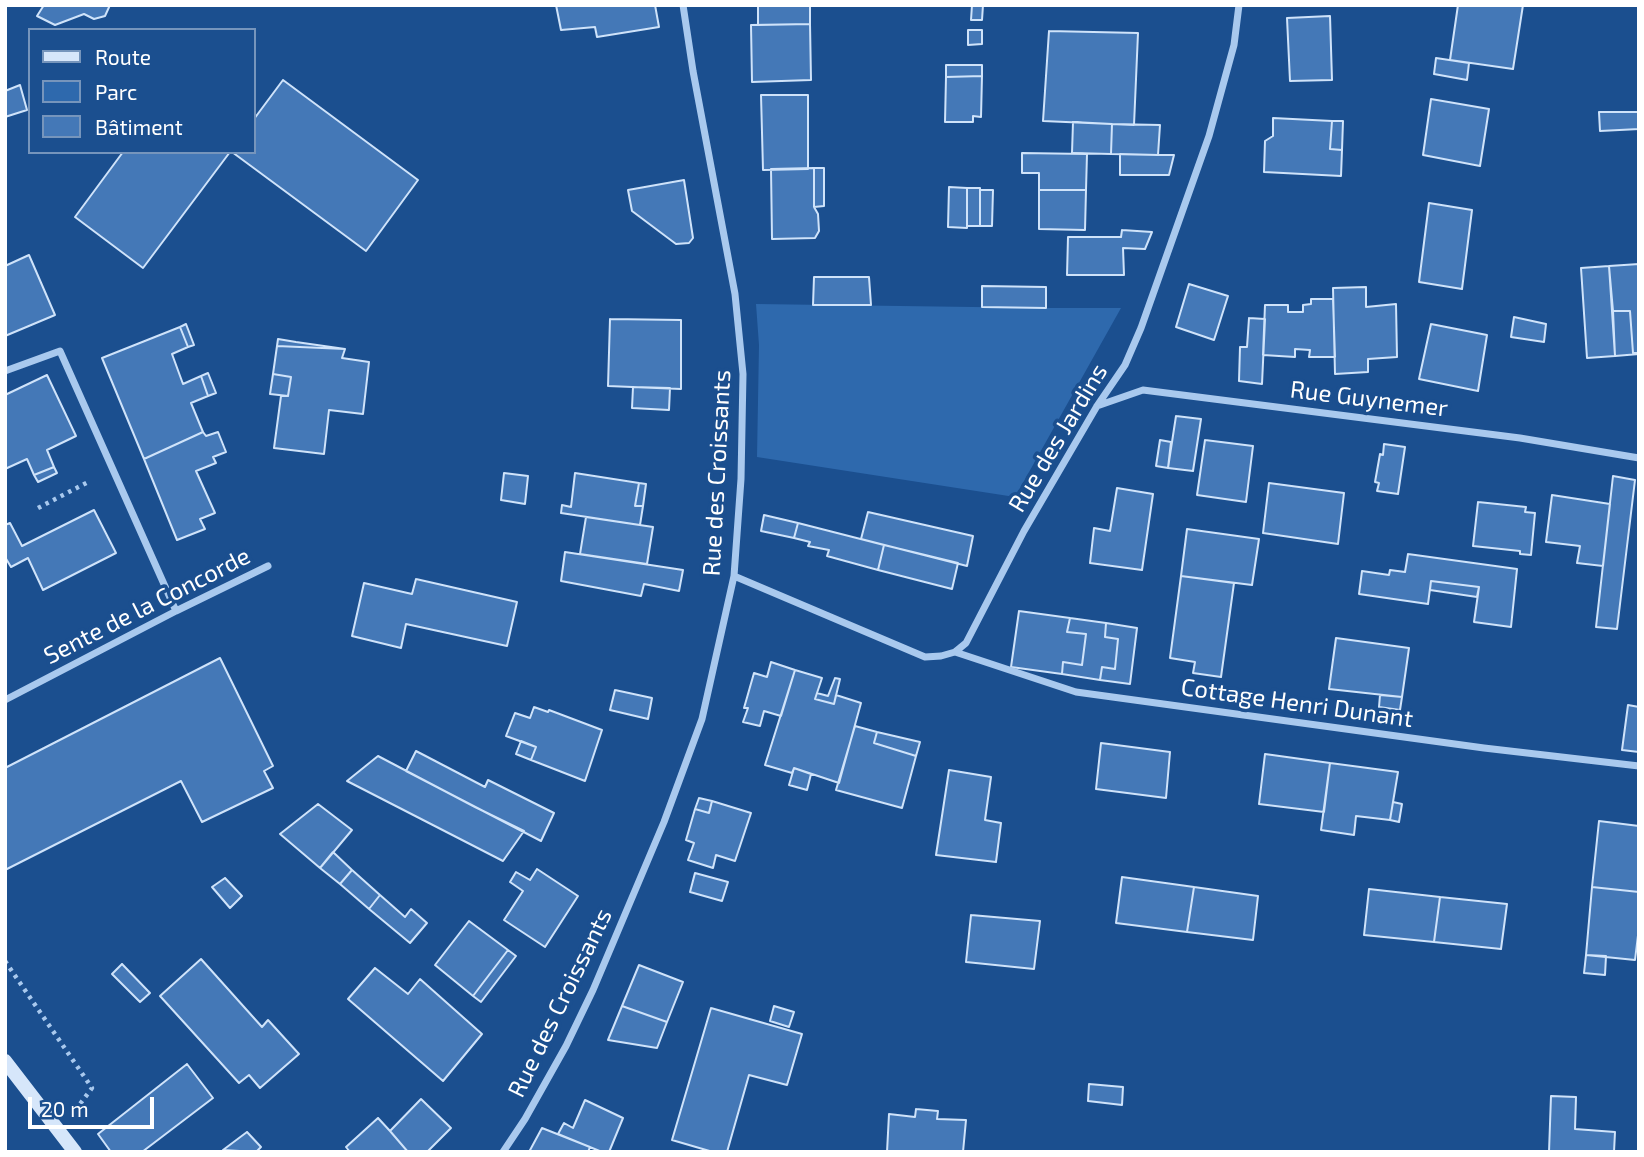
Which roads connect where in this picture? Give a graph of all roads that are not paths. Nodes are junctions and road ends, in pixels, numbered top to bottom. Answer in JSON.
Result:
{"nodes":[{"id":1,"x":683,"y":5,"type":"edge"},
{"id":2,"x":1239,"y":5,"type":"edge"},
{"id":3,"x":5,"y":371,"type":"edge"},
{"id":4,"x":1097,"y":406,"type":"junction"},
{"id":5,"x":1639,"y":458,"type":"edge"},
{"id":6,"x":268,"y":566,"type":"dead end"},
{"id":7,"x":734,"y":576,"type":"junction"},
{"id":8,"x":176,"y":611,"type":"junction"},
{"id":9,"x":955,"y":652,"type":"junction"},
{"id":10,"x":5,"y":700,"type":"edge"},
{"id":11,"x":1639,"y":766,"type":"edge"},
{"id":12,"x":5,"y":1061,"type":"edge"},
{"id":13,"x":75,"y":1152,"type":"edge"},
{"id":14,"x":503,"y":1152,"type":"edge"}],
"edges":[{"from":1,"to":7,"type":"street","name":"Rue des Croissants"},
{"from":2,"to":4,"type":"street","name":"Rue des Jardins"},
{"from":3,"to":8,"type":"street"},
{"from":4,"to":5,"type":"street","name":"Rue Guynemer"},
{"from":4,"to":9,"type":"street","name":"Rue des Jardins"},
{"from":6,"to":8,"type":"street","name":"Sente de la Concorde"},
{"from":7,"to":9,"type":"street"},
{"from":7,"to":14,"type":"street","name":"Rue des Croissants"},
{"from":8,"to":10,"type":"street","name":"Sente de la Concorde"},
{"from":9,"to":11,"type":"street","name":"Cottage Henri Dunant"},
{"from":12,"to":13,"type":"street"}]}
